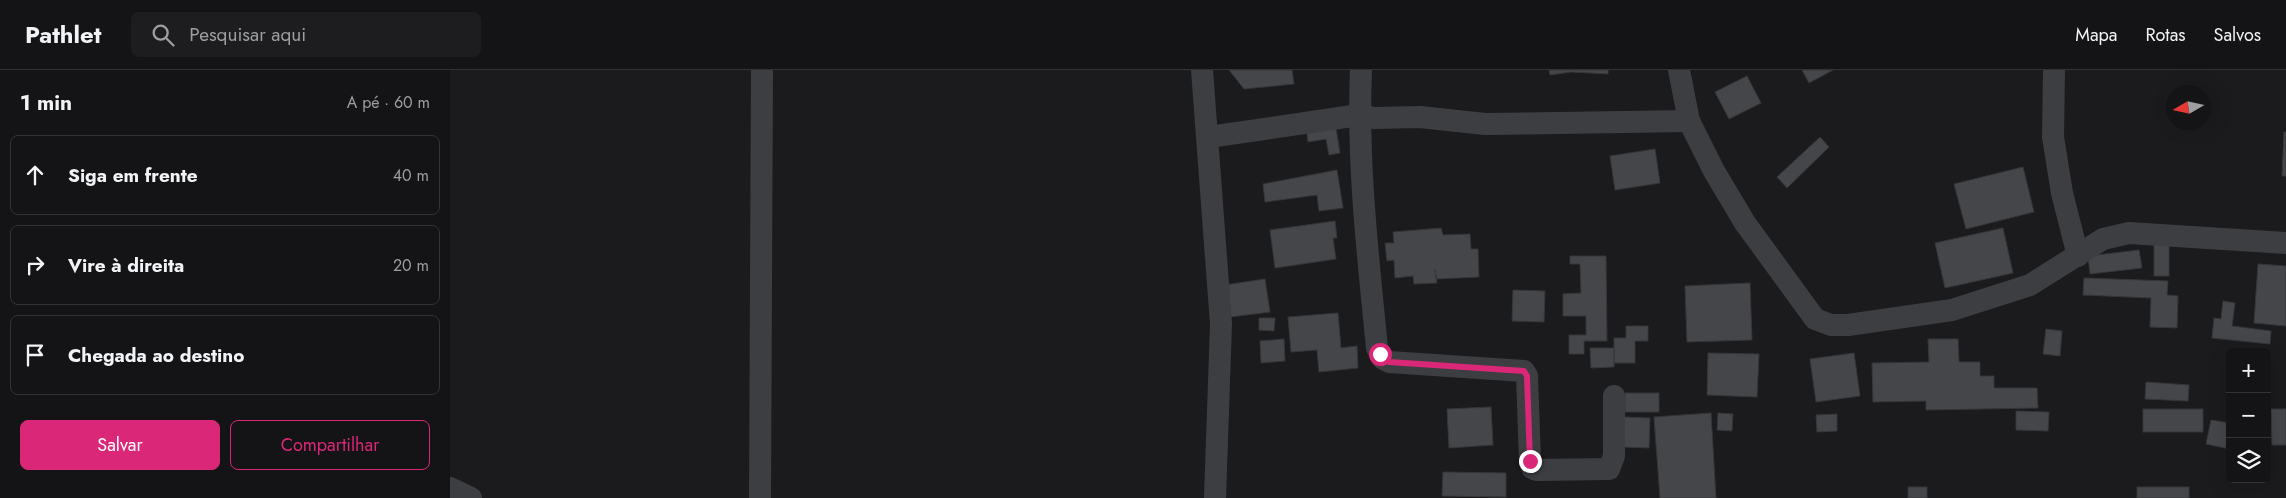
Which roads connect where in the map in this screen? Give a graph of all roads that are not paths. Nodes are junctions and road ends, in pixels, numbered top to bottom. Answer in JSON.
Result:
{"nodes":[{"id":1,"x":762,"y":70,"type":"edge"},
{"id":2,"x":1202,"y":70,"type":"edge"},
{"id":3,"x":1361,"y":70,"type":"edge"},
{"id":4,"x":1679,"y":70,"type":"edge"},
{"id":5,"x":2054,"y":70,"type":"edge"},
{"id":6,"x":1359,"y":115,"type":"junction"},
{"id":7,"x":1689,"y":121,"type":"junction"},
{"id":8,"x":1209,"y":137,"type":"junction"},
{"id":9,"x":2286,"y":242,"type":"edge"},
{"id":10,"x":2078,"y":256,"type":"junction"},
{"id":11,"x":1614,"y":396,"type":"dead end"},
{"id":12,"x":450,"y":488,"type":"edge"},
{"id":13,"x":471,"y":498,"type":"edge"},
{"id":14,"x":760,"y":498,"type":"edge"},
{"id":15,"x":1215,"y":498,"type":"edge"}],
"edges":[{"from":1,"to":14,"type":"street"},
{"from":2,"to":8,"type":"street"},
{"from":3,"to":6,"type":"street"},
{"from":4,"to":7,"type":"street"},
{"from":5,"to":10,"type":"street"},
{"from":6,"to":7,"type":"street"},
{"from":6,"to":8,"type":"street"},
{"from":6,"to":11,"type":"street"},
{"from":7,"to":10,"type":"street"},
{"from":8,"to":15,"type":"street"},
{"from":9,"to":10,"type":"street"},
{"from":12,"to":13,"type":"street"}]}
